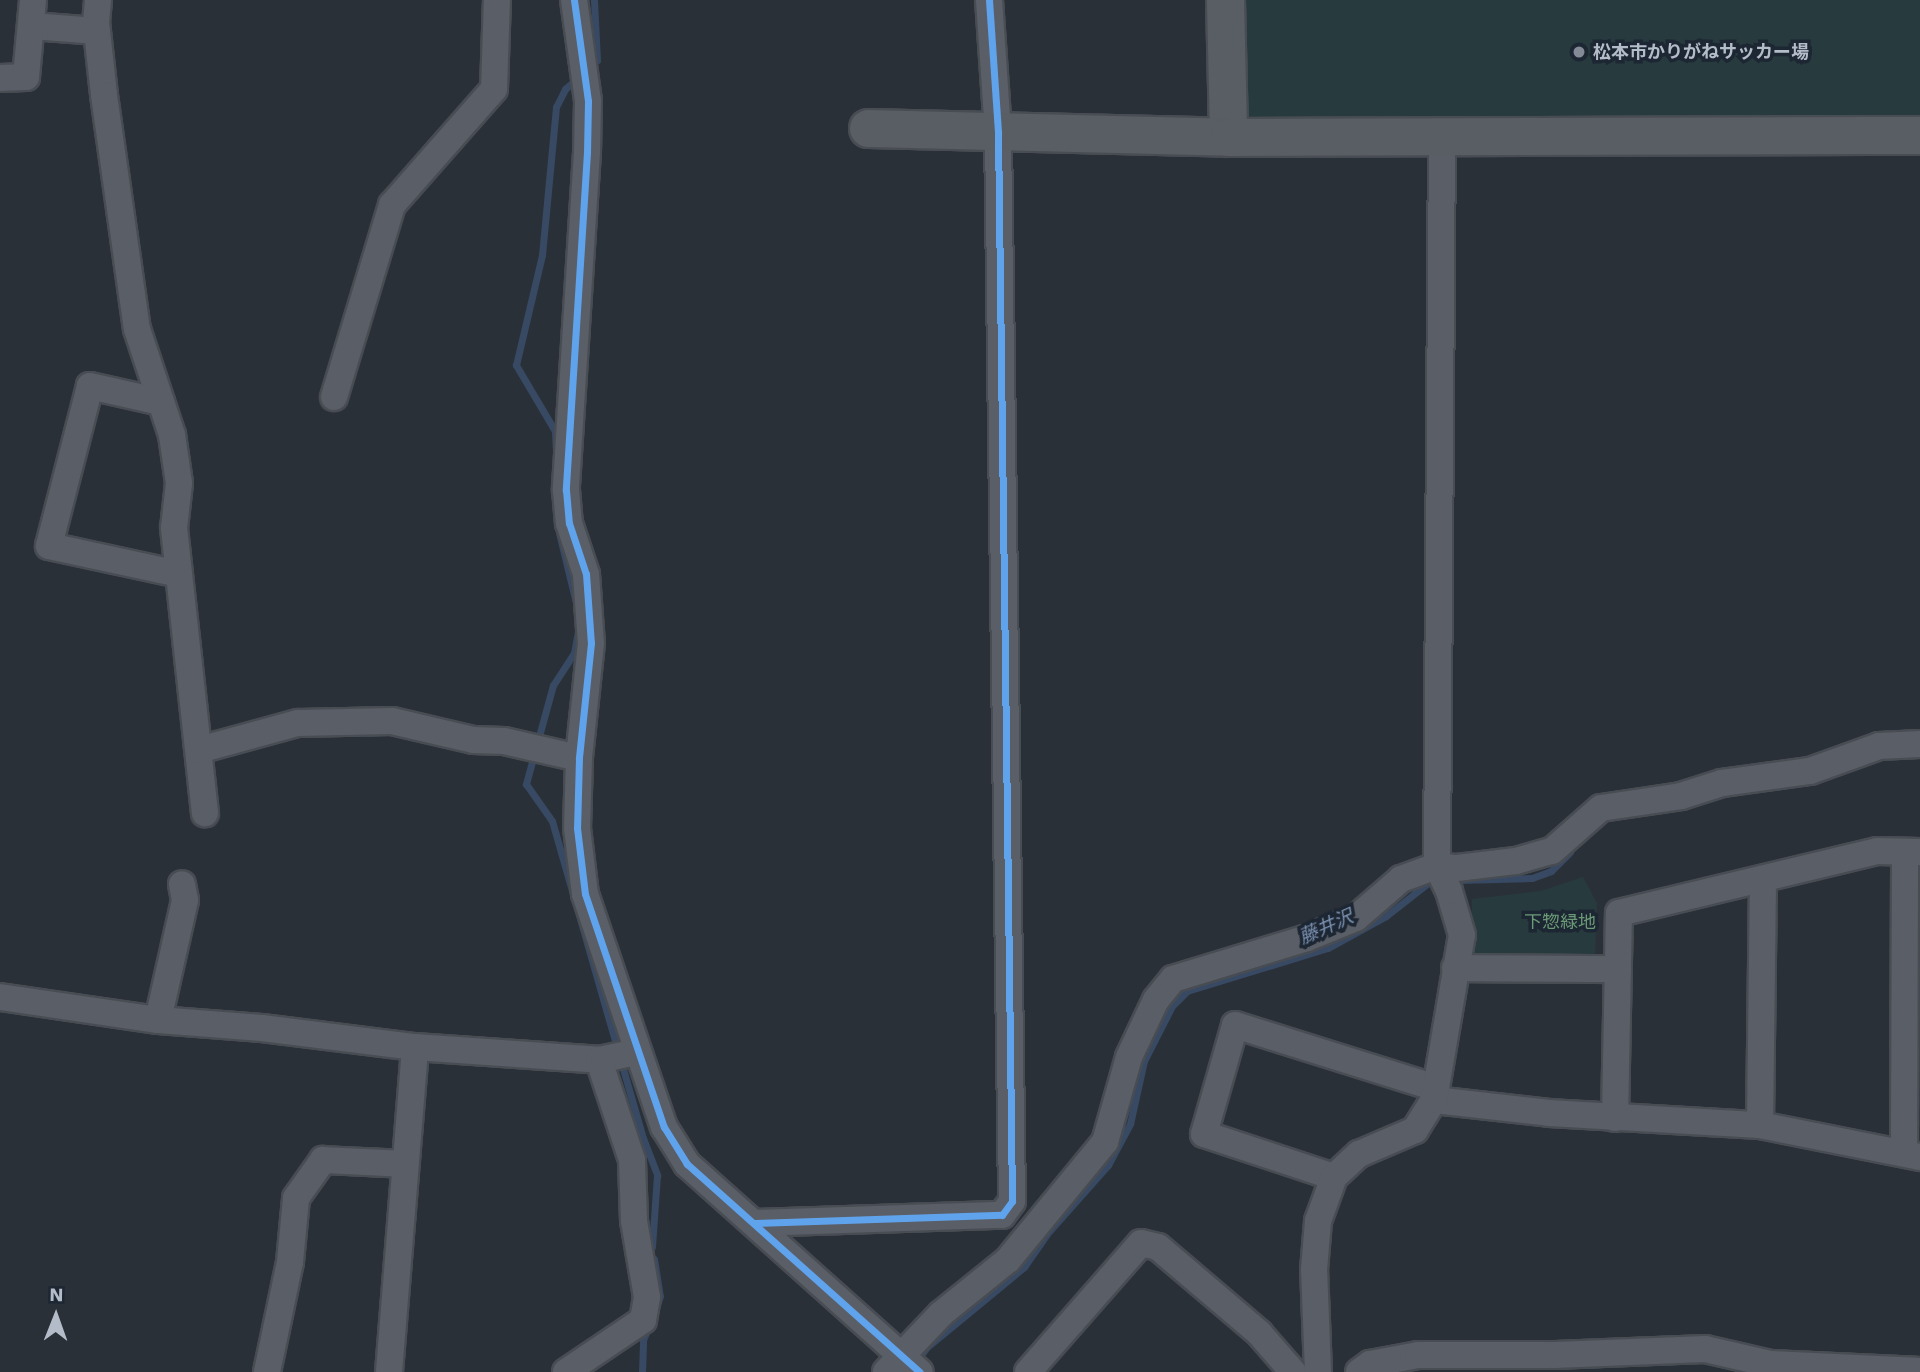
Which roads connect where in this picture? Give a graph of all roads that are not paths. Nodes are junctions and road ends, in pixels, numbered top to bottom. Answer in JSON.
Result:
{"nodes":[{"id":1,"x":97,"y":0,"type":"edge"},
{"id":2,"x":497,"y":0,"type":"edge"},
{"id":3,"x":574,"y":0,"type":"edge"},
{"id":4,"x":989,"y":0,"type":"edge"},
{"id":5,"x":1225,"y":0,"type":"edge"},
{"id":6,"x":33,"y":13,"type":"edge"},
{"id":7,"x":97,"y":31,"type":"junction"},
{"id":8,"x":0,"y":78,"type":"edge"},
{"id":9,"x":868,"y":128,"type":"dead end"},
{"id":10,"x":998,"y":132,"type":"junction"},
{"id":11,"x":1442,"y":135,"type":"junction"},
{"id":12,"x":1920,"y":135,"type":"edge"},
{"id":13,"x":1228,"y":137,"type":"junction"},
{"id":14,"x":334,"y":397,"type":"dead end"},
{"id":15,"x":161,"y":402,"type":"junction"},
{"id":16,"x":178,"y":574,"type":"junction"},
{"id":17,"x":1920,"y":744,"type":"edge"},
{"id":18,"x":199,"y":750,"type":"junction"},
{"id":19,"x":579,"y":758,"type":"junction"},
{"id":20,"x":205,"y":813,"type":"dead end"},
{"id":21,"x":1912,"y":852,"type":"edge"},
{"id":22,"x":1443,"y":877,"type":"junction"},
{"id":23,"x":1763,"y":879,"type":"junction"},
{"id":24,"x":182,"y":884,"type":"dead end"},
{"id":25,"x":1455,"y":968,"type":"junction"},
{"id":26,"x":1618,"y":969,"type":"junction"},
{"id":27,"x":0,"y":997,"type":"edge"},
{"id":28,"x":158,"y":1020,"type":"junction"},
{"id":29,"x":415,"y":1047,"type":"junction"},
{"id":30,"x":638,"y":1052,"type":"junction"},
{"id":31,"x":599,"y":1060,"type":"junction"},
{"id":32,"x":1435,"y":1094,"type":"junction"},
{"id":33,"x":1615,"y":1118,"type":"junction"},
{"id":34,"x":1760,"y":1125,"type":"junction"},
{"id":35,"x":1912,"y":1155,"type":"edge"},
{"id":36,"x":404,"y":1164,"type":"junction"},
{"id":37,"x":1335,"y":1177,"type":"junction"},
{"id":38,"x":755,"y":1223,"type":"junction"},
{"id":39,"x":1516,"y":1363,"type":"edge"},
{"id":40,"x":892,"y":1364,"type":"edge"},
{"id":41,"x":1920,"y":1371,"type":"edge"},
{"id":42,"x":267,"y":1372,"type":"edge"},
{"id":43,"x":389,"y":1372,"type":"edge"},
{"id":44,"x":566,"y":1372,"type":"edge"},
{"id":45,"x":920,"y":1372,"type":"edge"},
{"id":46,"x":1028,"y":1372,"type":"edge"},
{"id":47,"x":1293,"y":1372,"type":"edge"},
{"id":48,"x":1318,"y":1372,"type":"edge"},
{"id":49,"x":1359,"y":1372,"type":"edge"}],
"edges":[{"from":1,"to":7,"type":"street"},
{"from":2,"to":14,"type":"street"},
{"from":3,"to":19,"type":"street"},
{"from":4,"to":10,"type":"street"},
{"from":5,"to":13,"type":"street"},
{"from":6,"to":7,"type":"street"},
{"from":6,"to":8,"type":"street"},
{"from":7,"to":15,"type":"street"},
{"from":9,"to":10,"type":"street"},
{"from":10,"to":13,"type":"street"},
{"from":10,"to":38,"type":"street"},
{"from":11,"to":12,"type":"street"},
{"from":11,"to":13,"type":"street"},
{"from":11,"to":22,"type":"street"},
{"from":15,"to":16,"type":"street"},
{"from":15,"to":16,"type":"street"},
{"from":16,"to":18,"type":"street"},
{"from":17,"to":22,"type":"street"},
{"from":18,"to":19,"type":"street"},
{"from":18,"to":20,"type":"street"},
{"from":19,"to":30,"type":"street"},
{"from":21,"to":23,"type":"street"},
{"from":21,"to":35,"type":"street"},
{"from":22,"to":25,"type":"street"},
{"from":22,"to":40,"type":"street"},
{"from":23,"to":26,"type":"street"},
{"from":23,"to":34,"type":"street"},
{"from":24,"to":28,"type":"street"},
{"from":25,"to":26,"type":"street"},
{"from":25,"to":32,"type":"street"},
{"from":26,"to":33,"type":"street"},
{"from":27,"to":28,"type":"street"},
{"from":28,"to":29,"type":"street"},
{"from":29,"to":31,"type":"street"},
{"from":29,"to":36,"type":"street"},
{"from":30,"to":31,"type":"street"},
{"from":30,"to":38,"type":"street"},
{"from":31,"to":44,"type":"street"},
{"from":32,"to":33,"type":"street"},
{"from":32,"to":37,"type":"street"},
{"from":32,"to":37,"type":"street"},
{"from":33,"to":34,"type":"street"},
{"from":34,"to":35,"type":"street"},
{"from":36,"to":42,"type":"street"},
{"from":36,"to":43,"type":"street"},
{"from":37,"to":48,"type":"street"},
{"from":38,"to":40,"type":"street"},
{"from":39,"to":41,"type":"street"},
{"from":39,"to":49,"type":"street"},
{"from":40,"to":45,"type":"street"},
{"from":46,"to":47,"type":"street"}]}
